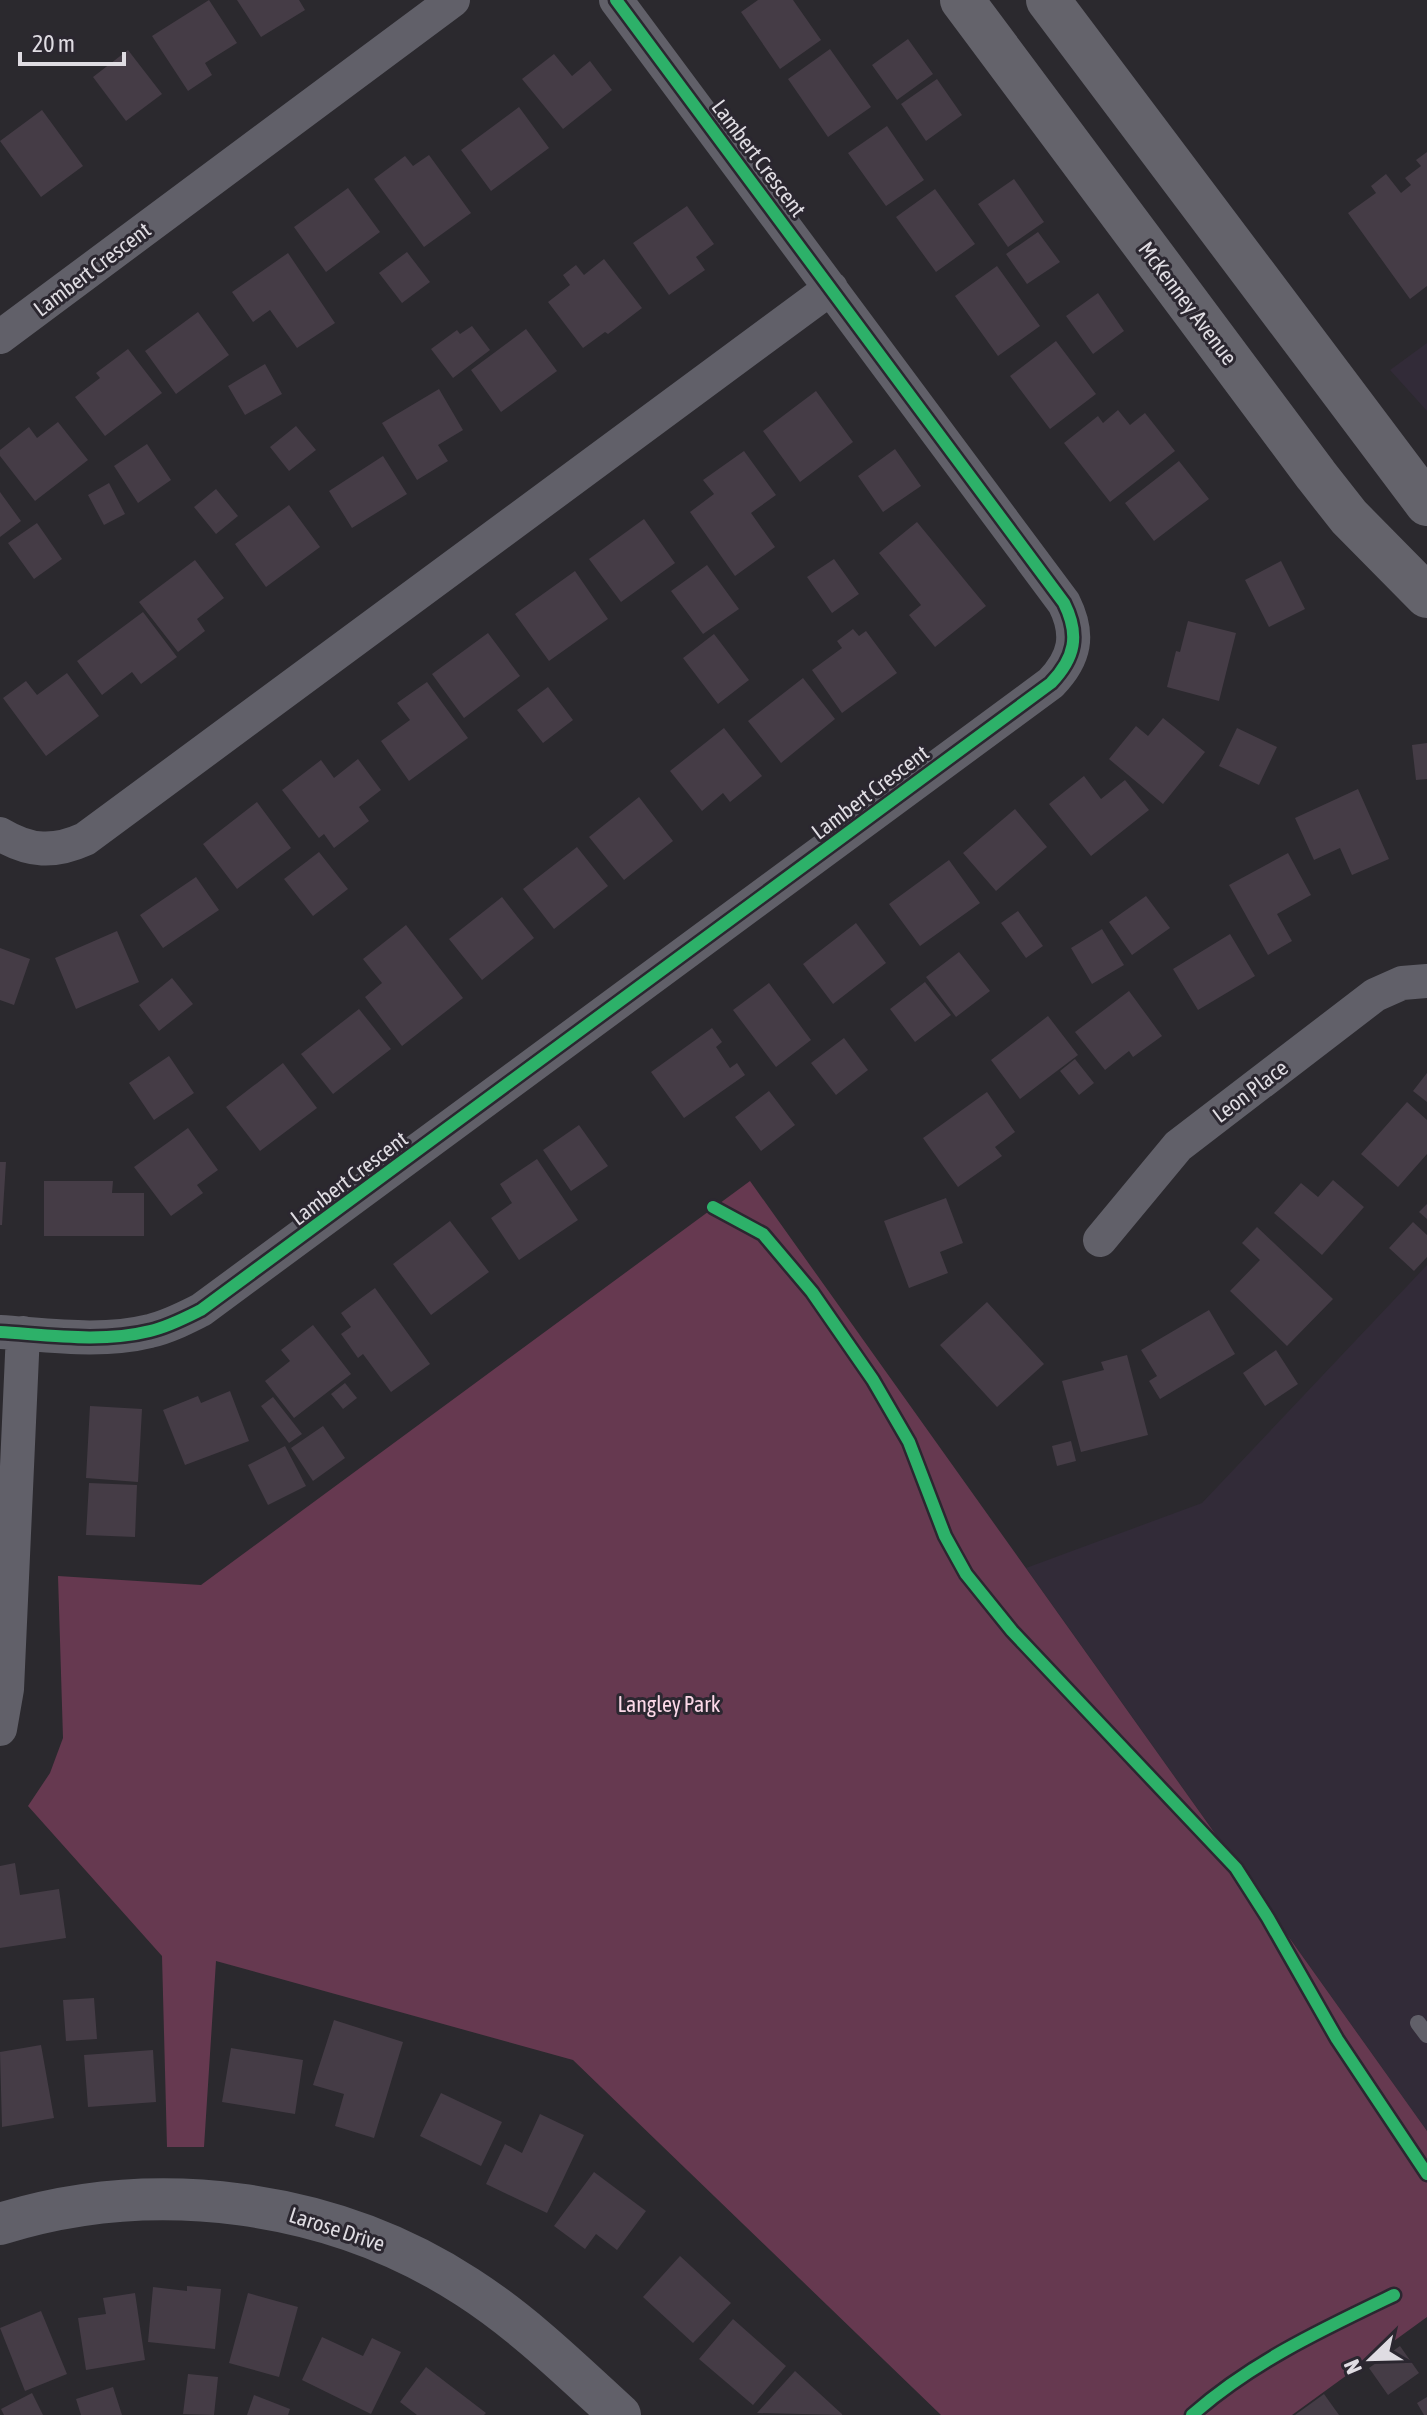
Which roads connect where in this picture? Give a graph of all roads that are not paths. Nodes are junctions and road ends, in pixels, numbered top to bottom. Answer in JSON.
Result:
{"nodes":[{"id":1,"x":453,"y":0,"type":"edge"},
{"id":2,"x":616,"y":0,"type":"edge"},
{"id":3,"x":962,"y":0,"type":"edge"},
{"id":4,"x":1048,"y":0,"type":"edge"},
{"id":5,"x":831,"y":288,"type":"junction"},
{"id":6,"x":0,"y":337,"type":"edge"},
{"id":7,"x":1427,"y":504,"type":"edge"},
{"id":8,"x":1427,"y":596,"type":"edge"},
{"id":9,"x":0,"y":834,"type":"edge"},
{"id":10,"x":1427,"y":981,"type":"edge"},
{"id":11,"x":1100,"y":1240,"type":"dead end"},
{"id":12,"x":12,"y":1332,"type":"edge"},
{"id":13,"x":0,"y":1729,"type":"edge"},
{"id":14,"x":0,"y":2224,"type":"edge"},
{"id":15,"x":620,"y":2415,"type":"edge"}],
"edges":[{"from":1,"to":6,"type":"street","name":"Lambert Crescent"},
{"from":2,"to":5,"type":"street","name":"Lambert Crescent"},
{"from":3,"to":8,"type":"main road","name":"McKenney Avenue"},
{"from":4,"to":7,"type":"main road"},
{"from":5,"to":9,"type":"street"},
{"from":5,"to":12,"type":"street","name":"Lambert Crescent"},
{"from":10,"to":11,"type":"street","name":"Leon Place"},
{"from":12,"to":13,"type":"street"},
{"from":14,"to":15,"type":"street","name":"Larose Drive"}]}
